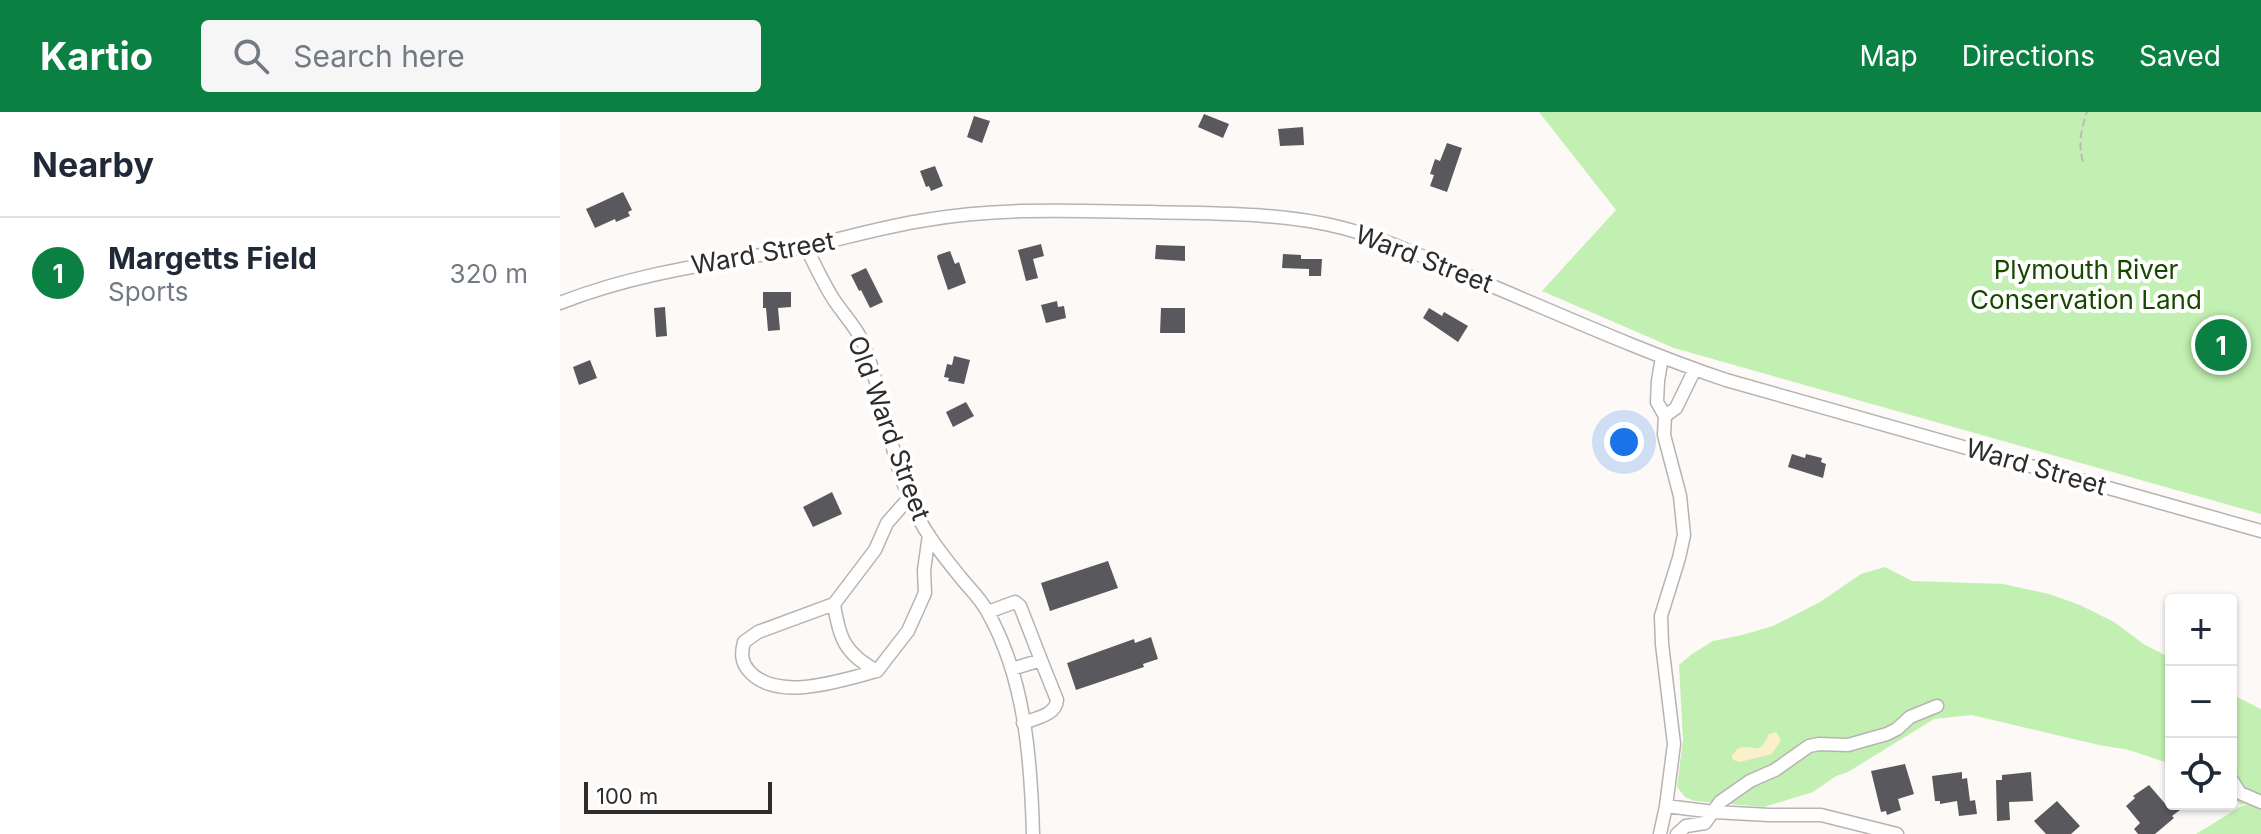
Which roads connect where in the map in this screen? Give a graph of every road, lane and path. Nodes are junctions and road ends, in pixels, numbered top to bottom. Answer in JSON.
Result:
{"nodes":[{"id":1,"x":2087,"y":112,"type":"edge"},
{"id":2,"x":2083,"y":162,"type":"dead end"},
{"id":3,"x":806,"y":247,"type":"junction"},
{"id":4,"x":560,"y":303,"type":"edge"},
{"id":5,"x":1662,"y":357,"type":"junction"},
{"id":6,"x":1695,"y":369,"type":"junction"},
{"id":7,"x":1665,"y":416,"type":"junction"},
{"id":8,"x":909,"y":498,"type":"junction"},
{"id":9,"x":2261,"y":531,"type":"edge"},
{"id":10,"x":929,"y":535,"type":"junction"},
{"id":11,"x":834,"y":604,"type":"junction"},
{"id":12,"x":988,"y":612,"type":"junction"},
{"id":13,"x":1041,"y":660,"type":"junction"},
{"id":14,"x":1012,"y":669,"type":"junction"},
{"id":15,"x":877,"y":671,"type":"junction"},
{"id":16,"x":1937,"y":706,"type":"dead end"},
{"id":17,"x":1023,"y":723,"type":"junction"},
{"id":18,"x":2237,"y":788,"type":"edge"},
{"id":19,"x":2261,"y":802,"type":"edge"},
{"id":20,"x":1666,"y":806,"type":"junction"},
{"id":21,"x":1714,"y":812,"type":"junction"},
{"id":22,"x":1033,"y":834,"type":"edge"},
{"id":23,"x":1660,"y":834,"type":"edge"},
{"id":24,"x":1677,"y":834,"type":"edge"},
{"id":25,"x":1897,"y":834,"type":"edge"}],
"edges":[{"from":1,"to":2,"type":"path"},
{"from":3,"to":4,"type":"street","name":"Ward Street"},
{"from":3,"to":5,"type":"street","name":"Ward Street"},
{"from":3,"to":8,"type":"street","name":"Old Ward Street"},
{"from":5,"to":6,"type":"street","name":"Ward Street"},
{"from":5,"to":7,"type":"street"},
{"from":6,"to":7,"type":"street"},
{"from":6,"to":9,"type":"street","name":"Ward Street"},
{"from":7,"to":20,"type":"street"},
{"from":8,"to":10,"type":"street","name":"Old Ward Street"},
{"from":8,"to":11,"type":"street"},
{"from":10,"to":12,"type":"street","name":"Old Ward Street"},
{"from":10,"to":15,"type":"street"},
{"from":11,"to":15,"type":"street"},
{"from":11,"to":15,"type":"street"},
{"from":12,"to":13,"type":"street"},
{"from":12,"to":14,"type":"street","name":"Old Ward Street"},
{"from":13,"to":14,"type":"street"},
{"from":13,"to":17,"type":"street"},
{"from":14,"to":17,"type":"street","name":"Old Ward Street"},
{"from":16,"to":21,"type":"street"},
{"from":17,"to":22,"type":"street","name":"Old Ward Street"},
{"from":18,"to":19,"type":"street"},
{"from":20,"to":21,"type":"street"},
{"from":20,"to":23,"type":"street"},
{"from":21,"to":24,"type":"street"},
{"from":21,"to":25,"type":"street"}]}
